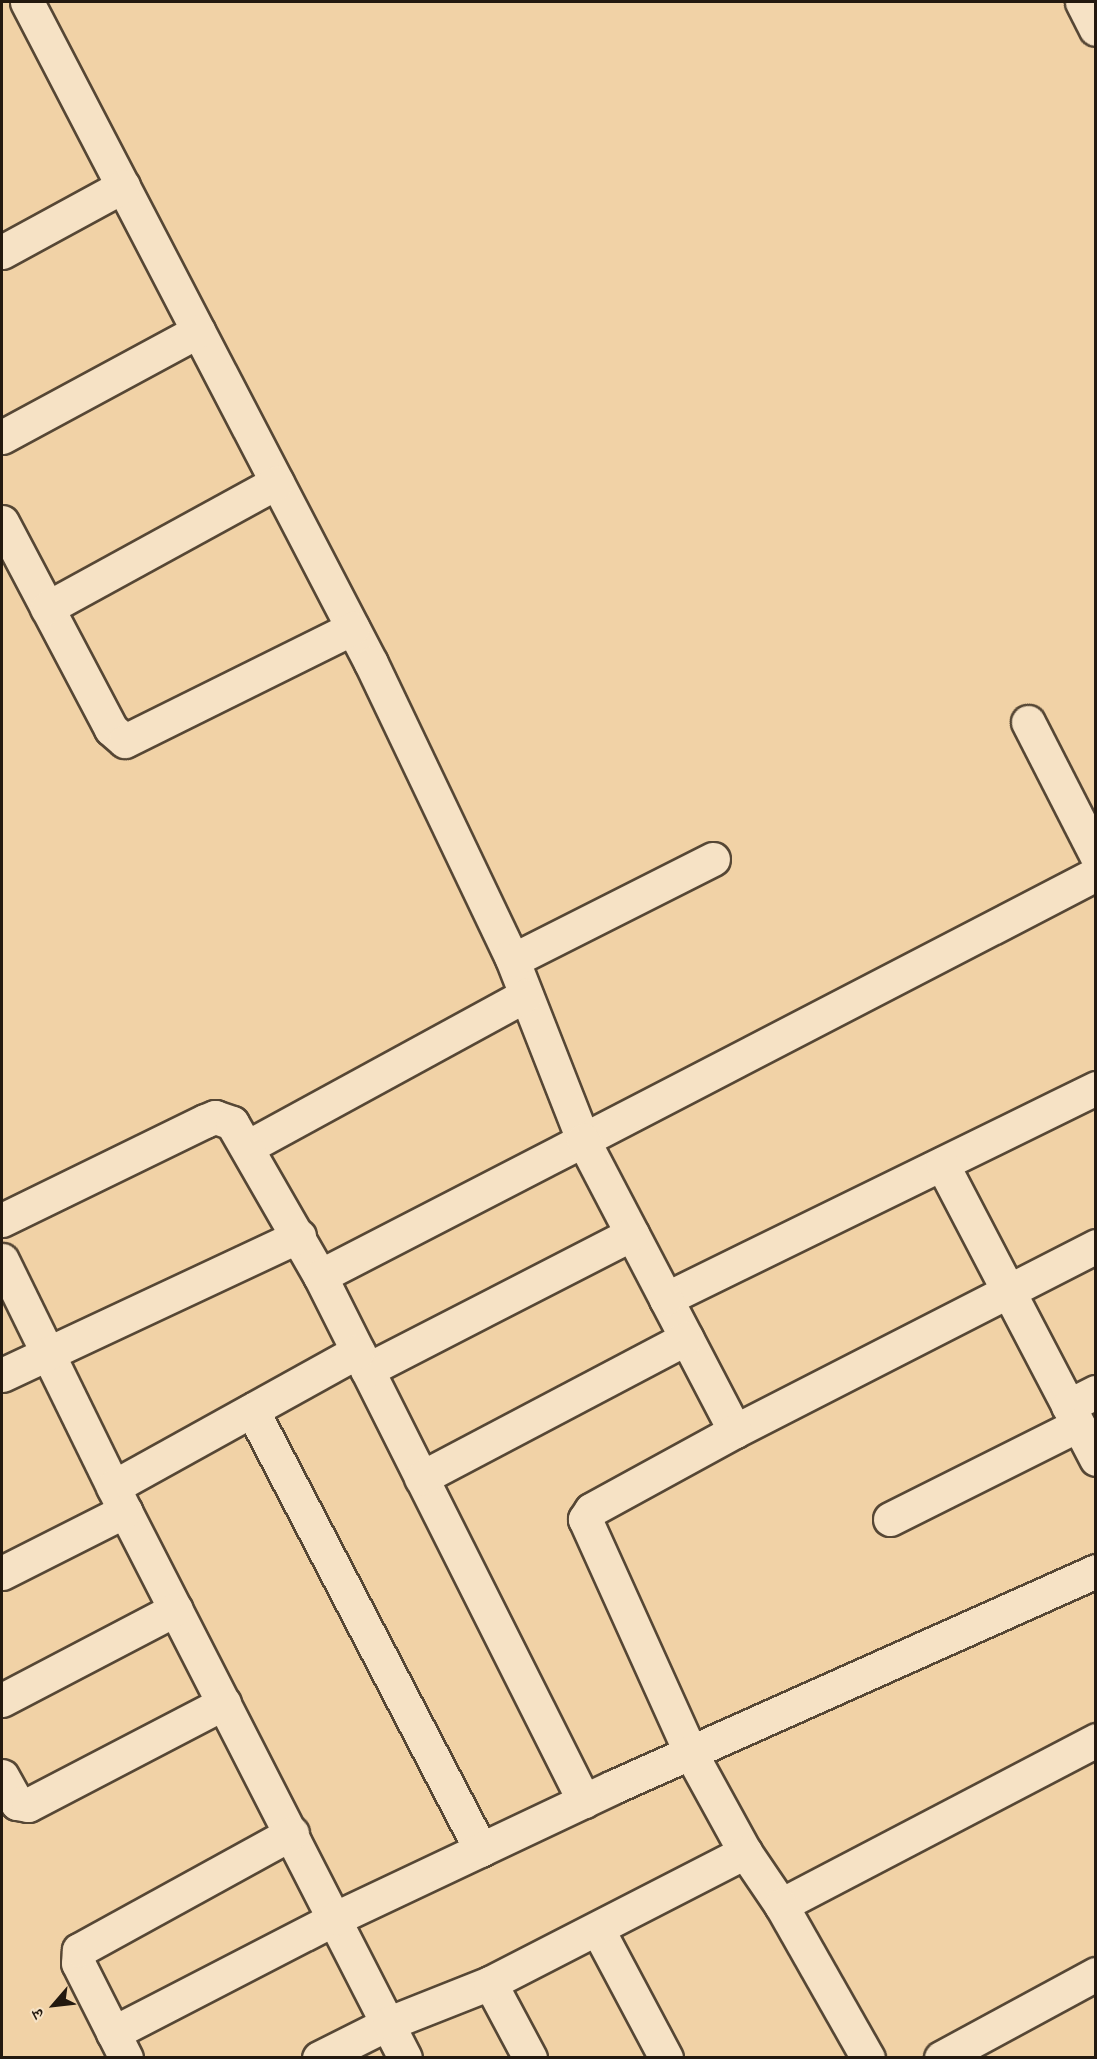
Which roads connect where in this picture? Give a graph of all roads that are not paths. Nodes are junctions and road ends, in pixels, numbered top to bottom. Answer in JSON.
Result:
{"nodes":[{"id":1,"x":27,"y":2,"type":"edge"},
{"id":2,"x":1082,"y":2,"type":"edge"},
{"id":3,"x":1095,"y":29,"type":"edge"},
{"id":4,"x":123,"y":186,"type":"junction"},
{"id":5,"x":2,"y":252,"type":"edge"},
{"id":6,"x":198,"y":331,"type":"junction"},
{"id":7,"x":2,"y":437,"type":"edge"},
{"id":8,"x":277,"y":482,"type":"junction"},
{"id":9,"x":2,"y":522,"type":"edge"},
{"id":10,"x":47,"y":608,"type":"junction"},
{"id":11,"x":353,"y":628,"type":"junction"},
{"id":12,"x":1028,"y":722,"type":"dead end"},
{"id":13,"x":1095,"y":855,"type":"edge"},
{"id":14,"x":714,"y":859,"type":"dead end"},
{"id":15,"x":1095,"y":874,"type":"edge"},
{"id":16,"x":513,"y":960,"type":"junction"},
{"id":17,"x":526,"y":995,"type":"junction"},
{"id":18,"x":1095,"y":1088,"type":"edge"},
{"id":19,"x":583,"y":1140,"type":"junction"},
{"id":20,"x":249,"y":1146,"type":"junction"},
{"id":21,"x":942,"y":1164,"type":"junction"},
{"id":22,"x":2,"y":1220,"type":"edge"},
{"id":23,"x":632,"y":1234,"type":"junction"},
{"id":24,"x":299,"y":1236,"type":"junction"},
{"id":25,"x":1095,"y":1246,"type":"edge"},
{"id":26,"x":2,"y":1260,"type":"edge"},
{"id":27,"x":320,"y":1276,"type":"junction"},
{"id":28,"x":1008,"y":1290,"type":"junction"},
{"id":29,"x":666,"y":1299,"type":"junction"},
{"id":30,"x":686,"y":1338,"type":"junction"},
{"id":31,"x":46,"y":1354,"type":"junction"},
{"id":32,"x":363,"y":1361,"type":"junction"},
{"id":33,"x":2,"y":1375,"type":"edge"},
{"id":34,"x":1080,"y":1407,"type":"edge"},
{"id":35,"x":252,"y":1410,"type":"junction"},
{"id":36,"x":735,"y":1431,"type":"junction"},
{"id":37,"x":1095,"y":1459,"type":"edge"},
{"id":38,"x":421,"y":1478,"type":"junction"},
{"id":39,"x":119,"y":1499,"type":"junction"},
{"id":40,"x":890,"y":1519,"type":"dead end"},
{"id":41,"x":1095,"y":1571,"type":"edge"},
{"id":42,"x":2,"y":1573,"type":"edge"},
{"id":43,"x":176,"y":1609,"type":"junction"},
{"id":44,"x":2,"y":1700,"type":"edge"},
{"id":45,"x":225,"y":1703,"type":"junction"},
{"id":46,"x":1095,"y":1740,"type":"edge"},
{"id":47,"x":690,"y":1752,"type":"junction"},
{"id":48,"x":2,"y":1776,"type":"edge"},
{"id":49,"x":584,"y":1801,"type":"junction"},
{"id":50,"x":292,"y":1833,"type":"junction"},
{"id":51,"x":481,"y":1850,"type":"junction"},
{"id":52,"x":745,"y":1852,"type":"junction"},
{"id":53,"x":781,"y":1905,"type":"junction"},
{"id":54,"x":336,"y":1918,"type":"junction"},
{"id":55,"x":598,"y":1930,"type":"junction"},
{"id":56,"x":1095,"y":1974,"type":"edge"},
{"id":57,"x":490,"y":1983,"type":"junction"},
{"id":58,"x":388,"y":2023,"type":"junction"},
{"id":59,"x":119,"y":2045,"type":"edge"},
{"id":60,"x":319,"y":2058,"type":"edge"},
{"id":61,"x":405,"y":2058,"type":"edge"},
{"id":62,"x":530,"y":2058,"type":"edge"},
{"id":63,"x":666,"y":2058,"type":"edge"},
{"id":64,"x":868,"y":2058,"type":"edge"},
{"id":65,"x":941,"y":2058,"type":"edge"}],
"edges":[{"from":1,"to":4,"type":"street"},
{"from":2,"to":3,"type":"street"},
{"from":4,"to":5,"type":"street"},
{"from":4,"to":6,"type":"street"},
{"from":6,"to":7,"type":"street"},
{"from":6,"to":8,"type":"street"},
{"from":8,"to":10,"type":"street"},
{"from":8,"to":11,"type":"street"},
{"from":9,"to":10,"type":"street"},
{"from":10,"to":11,"type":"street"},
{"from":11,"to":16,"type":"street"},
{"from":12,"to":13,"type":"street"},
{"from":14,"to":16,"type":"street"},
{"from":15,"to":19,"type":"street"},
{"from":16,"to":17,"type":"street"},
{"from":17,"to":19,"type":"street"},
{"from":17,"to":20,"type":"street"},
{"from":18,"to":21,"type":"street"},
{"from":19,"to":23,"type":"street"},
{"from":19,"to":27,"type":"street"},
{"from":20,"to":22,"type":"street"},
{"from":20,"to":24,"type":"street"},
{"from":21,"to":28,"type":"street"},
{"from":21,"to":29,"type":"street"},
{"from":23,"to":29,"type":"street"},
{"from":23,"to":32,"type":"street"},
{"from":24,"to":27,"type":"street"},
{"from":24,"to":31,"type":"street"},
{"from":25,"to":28,"type":"street"},
{"from":26,"to":31,"type":"street"},
{"from":27,"to":32,"type":"street"},
{"from":28,"to":34,"type":"street"},
{"from":28,"to":36,"type":"street"},
{"from":29,"to":30,"type":"street"},
{"from":30,"to":36,"type":"street"},
{"from":30,"to":38,"type":"street"},
{"from":31,"to":33,"type":"street"},
{"from":31,"to":39,"type":"street"},
{"from":32,"to":35,"type":"street"},
{"from":32,"to":38,"type":"street"},
{"from":34,"to":37,"type":"street"},
{"from":34,"to":40,"type":"street"},
{"from":35,"to":39,"type":"street"},
{"from":35,"to":51,"type":"street"},
{"from":36,"to":47,"type":"street"},
{"from":38,"to":49,"type":"street"},
{"from":39,"to":42,"type":"street"},
{"from":39,"to":43,"type":"street"},
{"from":41,"to":47,"type":"street"},
{"from":43,"to":44,"type":"street"},
{"from":43,"to":45,"type":"street"},
{"from":45,"to":48,"type":"street"},
{"from":45,"to":50,"type":"street"},
{"from":46,"to":53,"type":"street"},
{"from":47,"to":49,"type":"street"},
{"from":47,"to":52,"type":"street"},
{"from":49,"to":51,"type":"street"},
{"from":50,"to":54,"type":"street"},
{"from":50,"to":59,"type":"street"},
{"from":51,"to":54,"type":"street"},
{"from":52,"to":53,"type":"street"},
{"from":52,"to":55,"type":"street"},
{"from":53,"to":64,"type":"street"},
{"from":54,"to":58,"type":"street"},
{"from":54,"to":59,"type":"street"},
{"from":55,"to":57,"type":"street"},
{"from":55,"to":63,"type":"street"},
{"from":56,"to":65,"type":"street"},
{"from":57,"to":58,"type":"street"},
{"from":57,"to":62,"type":"street"},
{"from":58,"to":60,"type":"street"},
{"from":58,"to":61,"type":"street"}]}
